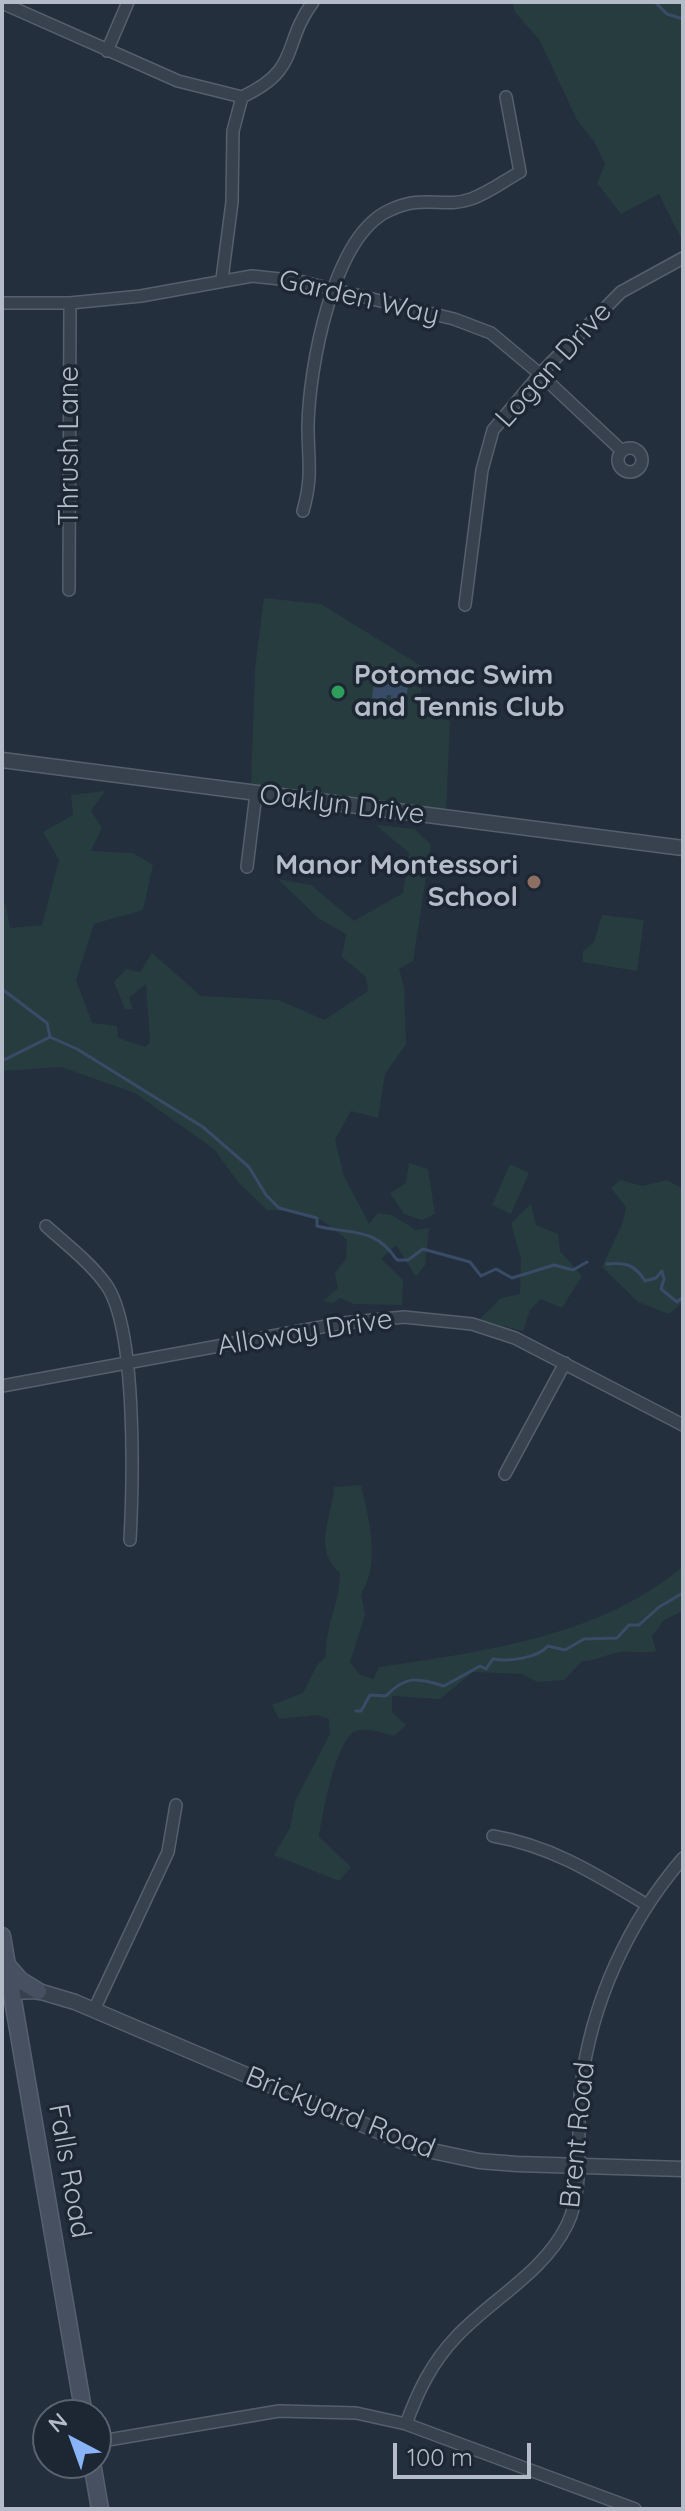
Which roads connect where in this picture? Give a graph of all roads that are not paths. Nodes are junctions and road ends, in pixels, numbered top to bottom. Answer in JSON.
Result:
{"nodes":[{"id":1,"x":128,"y":2,"type":"edge"},
{"id":2,"x":313,"y":2,"type":"edge"},
{"id":3,"x":2,"y":3,"type":"edge"},
{"id":4,"x":107,"y":51,"type":"junction"},
{"id":5,"x":242,"y":97,"type":"junction"},
{"id":6,"x":506,"y":97,"type":"dead end"},
{"id":7,"x":683,"y":258,"type":"edge"},
{"id":8,"x":222,"y":279,"type":"junction"},
{"id":9,"x":335,"y":290,"type":"junction"},
{"id":10,"x":2,"y":303,"type":"edge"},
{"id":11,"x":70,"y":303,"type":"junction"},
{"id":12,"x":540,"y":374,"type":"junction"},
{"id":13,"x":622,"y":451,"type":"dead end"},
{"id":14,"x":303,"y":511,"type":"dead end"},
{"id":15,"x":69,"y":590,"type":"dead end"},
{"id":16,"x":465,"y":605,"type":"dead end"},
{"id":17,"x":2,"y":760,"type":"edge"},
{"id":18,"x":256,"y":794,"type":"junction"},
{"id":19,"x":683,"y":848,"type":"edge"},
{"id":20,"x":247,"y":867,"type":"dead end"},
{"id":21,"x":46,"y":1226,"type":"dead end"},
{"id":22,"x":129,"y":1363,"type":"junction"},
{"id":23,"x":565,"y":1363,"type":"junction"},
{"id":24,"x":2,"y":1386,"type":"edge"},
{"id":25,"x":683,"y":1425,"type":"edge"},
{"id":26,"x":505,"y":1474,"type":"dead end"},
{"id":27,"x":130,"y":1540,"type":"dead end"},
{"id":28,"x":176,"y":1805,"type":"dead end"},
{"id":29,"x":493,"y":1836,"type":"dead end"},
{"id":30,"x":683,"y":1858,"type":"edge"},
{"id":31,"x":647,"y":1905,"type":"junction"},
{"id":32,"x":2,"y":1936,"type":"edge"},
{"id":33,"x":7,"y":1965,"type":"junction"},
{"id":34,"x":38,"y":1991,"type":"junction"},
{"id":35,"x":5,"y":1995,"type":"edge"},
{"id":36,"x":94,"y":2010,"type":"junction"},
{"id":37,"x":576,"y":2166,"type":"junction"},
{"id":38,"x":683,"y":2169,"type":"edge"},
{"id":39,"x":81,"y":2399,"type":"edge"},
{"id":40,"x":406,"y":2424,"type":"junction"},
{"id":41,"x":112,"y":2439,"type":"edge"},
{"id":42,"x":95,"y":2479,"type":"edge"},
{"id":43,"x":614,"y":2506,"type":"edge"},
{"id":44,"x":100,"y":2509,"type":"edge"},
{"id":45,"x":635,"y":2509,"type":"edge"}],
"edges":[{"from":1,"to":4,"type":"street"},
{"from":2,"to":5,"type":"street"},
{"from":3,"to":4,"type":"street"},
{"from":4,"to":5,"type":"street"},
{"from":5,"to":8,"type":"street"},
{"from":6,"to":9,"type":"street"},
{"from":7,"to":12,"type":"street","name":"Logan Drive"},
{"from":8,"to":9,"type":"street","name":"Garden Way"},
{"from":8,"to":11,"type":"street","name":"Garden Way"},
{"from":9,"to":12,"type":"street","name":"Garden Way"},
{"from":9,"to":14,"type":"street"},
{"from":10,"to":11,"type":"street","name":"Garden Way"},
{"from":11,"to":15,"type":"street","name":"Thrush Lane"},
{"from":12,"to":13,"type":"street","name":"Garden Way"},
{"from":12,"to":16,"type":"street","name":"Logan Drive"},
{"from":17,"to":18,"type":"street","name":"Oaklyn Drive"},
{"from":18,"to":19,"type":"street","name":"Oaklyn Drive"},
{"from":18,"to":20,"type":"street"},
{"from":21,"to":22,"type":"street"},
{"from":22,"to":23,"type":"street","name":"Alloway Drive"},
{"from":22,"to":24,"type":"street","name":"Alloway Drive"},
{"from":22,"to":27,"type":"street"},
{"from":23,"to":25,"type":"street","name":"Alloway Drive"},
{"from":23,"to":26,"type":"street"},
{"from":28,"to":36,"type":"street"},
{"from":29,"to":31,"type":"street"},
{"from":30,"to":31,"type":"street","name":"Brent Road"},
{"from":31,"to":37,"type":"street","name":"Brent Road"},
{"from":32,"to":33,"type":"main road","name":"Falls Road"},
{"from":33,"to":34,"type":"main road"},
{"from":33,"to":35,"type":"main road","name":"Falls Road"},
{"from":34,"to":35,"type":"street","name":"Brickyard Road"},
{"from":34,"to":36,"type":"street","name":"Brickyard Road"},
{"from":35,"to":39,"type":"main road","name":"Falls Road"},
{"from":36,"to":37,"type":"street","name":"Brickyard Road"},
{"from":37,"to":38,"type":"street","name":"Brickyard Road"},
{"from":37,"to":40,"type":"street","name":"Brent Road"},
{"from":40,"to":41,"type":"street"},
{"from":40,"to":43,"type":"street"},
{"from":42,"to":44,"type":"main road"},
{"from":43,"to":45,"type":"street"}]}
